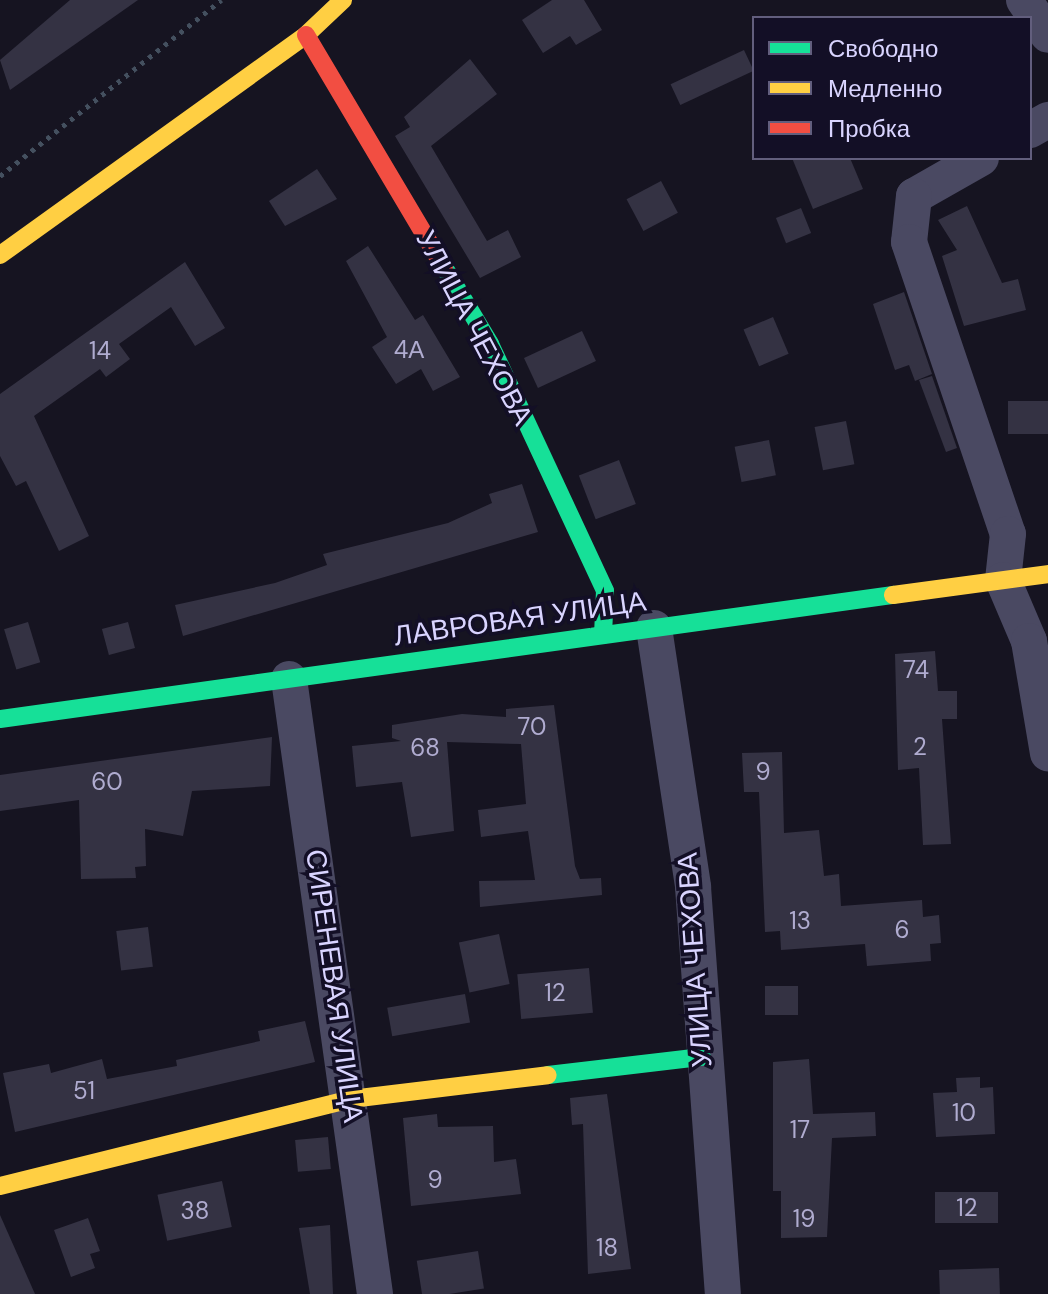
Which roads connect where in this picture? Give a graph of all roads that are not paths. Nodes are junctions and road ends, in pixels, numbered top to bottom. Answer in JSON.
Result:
{"nodes":[{"id":1,"x":343,"y":0,"type":"edge"},
{"id":2,"x":1024,"y":0,"type":"edge"},
{"id":3,"x":306,"y":35,"type":"junction"},
{"id":4,"x":1048,"y":35,"type":"edge"},
{"id":5,"x":977,"y":160,"type":"edge"},
{"id":6,"x":0,"y":255,"type":"edge"},
{"id":7,"x":1048,"y":574,"type":"edge"},
{"id":8,"x":1003,"y":580,"type":"junction"},
{"id":9,"x":654,"y":628,"type":"junction"},
{"id":10,"x":603,"y":635,"type":"junction"},
{"id":11,"x":289,"y":679,"type":"junction"},
{"id":12,"x":0,"y":719,"type":"edge"},
{"id":13,"x":1048,"y":753,"type":"edge"},
{"id":14,"x":702,"y":1057,"type":"junction"},
{"id":15,"x":351,"y":1099,"type":"junction"},
{"id":16,"x":0,"y":1186,"type":"edge"},
{"id":17,"x":375,"y":1294,"type":"edge"},
{"id":18,"x":723,"y":1294,"type":"edge"}],
"edges":[{"from":1,"to":3,"type":"street"},
{"from":2,"to":4,"type":"street"},
{"from":3,"to":6,"type":"street"},
{"from":3,"to":10,"type":"street","name":"УЛИЦА ЧЕХОВА"},
{"from":5,"to":8,"type":"street"},
{"from":7,"to":8,"type":"street","name":"ЛАВРОВАЯ УЛИЦА"},
{"from":8,"to":9,"type":"street","name":"ЛАВРОВАЯ УЛИЦА"},
{"from":8,"to":13,"type":"street"},
{"from":9,"to":10,"type":"street","name":"ЛАВРОВАЯ УЛИЦА"},
{"from":9,"to":14,"type":"street","name":"УЛИЦА ЧЕХОВА"},
{"from":10,"to":11,"type":"street","name":"ЛАВРОВАЯ УЛИЦА"},
{"from":11,"to":12,"type":"street","name":"ЛАВРОВАЯ УЛИЦА"},
{"from":11,"to":15,"type":"street","name":"СИРЕНЕВАЯ УЛИЦА"},
{"from":14,"to":15,"type":"street"},
{"from":14,"to":18,"type":"street","name":"УЛИЦА ЧЕХОВА"},
{"from":15,"to":16,"type":"street"},
{"from":15,"to":17,"type":"street","name":"СИРЕНЕВАЯ УЛИЦА"}]}
